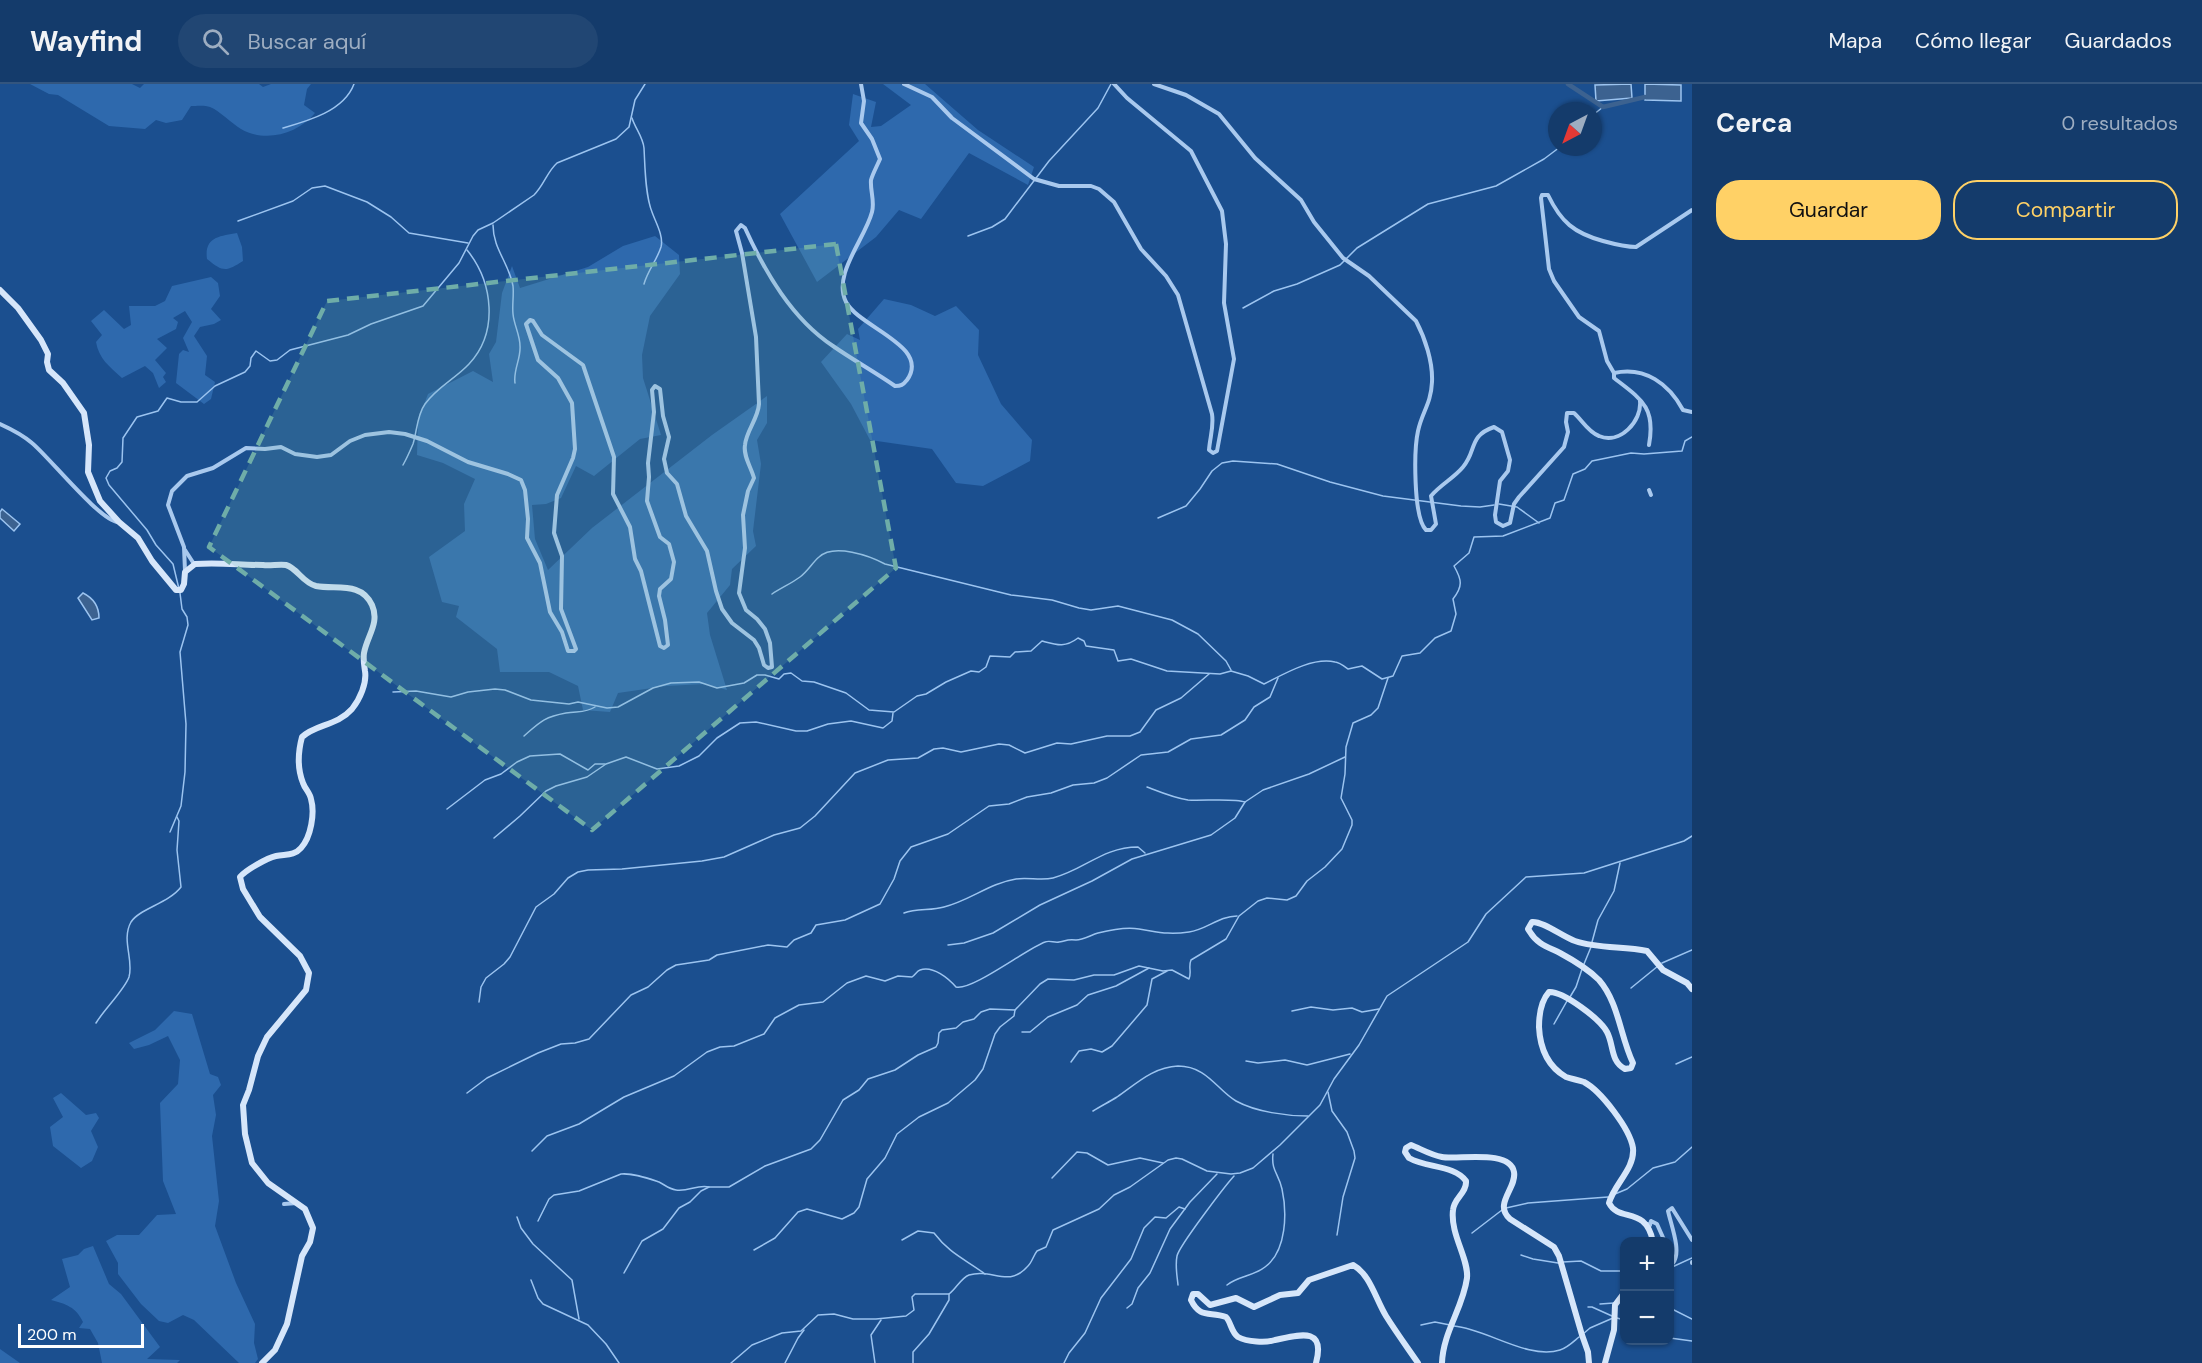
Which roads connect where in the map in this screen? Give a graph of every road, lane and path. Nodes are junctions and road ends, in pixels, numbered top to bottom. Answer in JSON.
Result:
{"nodes":[{"id":1,"x":861,"y":84,"type":"edge"},
{"id":2,"x":904,"y":84,"type":"edge"},
{"id":3,"x":1114,"y":84,"type":"edge"},
{"id":4,"x":1154,"y":84,"type":"edge"},
{"id":5,"x":1692,"y":210,"type":"edge"},
{"id":6,"x":0,"y":290,"type":"edge"},
{"id":7,"x":1614,"y":372,"type":"junction"},
{"id":8,"x":1640,"y":401,"type":"junction"},
{"id":9,"x":1692,"y":412,"type":"edge"},
{"id":10,"x":0,"y":424,"type":"edge"},
{"id":11,"x":1649,"y":445,"type":"dead end"},
{"id":12,"x":119,"y":522,"type":"junction"},
{"id":13,"x":184,"y":549,"type":"junction"},
{"id":14,"x":195,"y":564,"type":"junction"},
{"id":15,"x":185,"y":572,"type":"junction"},
{"id":16,"x":1692,"y":989,"type":"edge"},
{"id":17,"x":297,"y":1203,"type":"junction"},
{"id":18,"x":284,"y":1204,"type":"dead end"},
{"id":19,"x":1646,"y":1224,"type":"junction"},
{"id":20,"x":1651,"y":1237,"type":"edge"},
{"id":21,"x":1663,"y":1237,"type":"edge"},
{"id":22,"x":1692,"y":1240,"type":"edge"},
{"id":23,"x":1674,"y":1261,"type":"edge"},
{"id":24,"x":1620,"y":1299,"type":"edge"},
{"id":25,"x":262,"y":1363,"type":"edge"},
{"id":26,"x":1316,"y":1363,"type":"edge"},
{"id":27,"x":1418,"y":1363,"type":"edge"},
{"id":28,"x":1442,"y":1363,"type":"edge"},
{"id":29,"x":1589,"y":1363,"type":"edge"},
{"id":30,"x":1605,"y":1363,"type":"edge"}],
"edges":[{"from":1,"to":13,"type":"street"},
{"from":2,"to":3,"type":"street"},
{"from":4,"to":8,"type":"street"},
{"from":5,"to":7,"type":"street"},
{"from":6,"to":12,"type":"street"},
{"from":7,"to":8,"type":"street"},
{"from":7,"to":9,"type":"street"},
{"from":8,"to":11,"type":"street"},
{"from":10,"to":12,"type":"street"},
{"from":12,"to":15,"type":"street"},
{"from":13,"to":14,"type":"street"},
{"from":13,"to":15,"type":"street"},
{"from":14,"to":15,"type":"street"},
{"from":14,"to":17,"type":"street"},
{"from":16,"to":19,"type":"street"},
{"from":17,"to":18,"type":"street"},
{"from":17,"to":25,"type":"street"},
{"from":19,"to":20,"type":"street"},
{"from":19,"to":21,"type":"street"},
{"from":22,"to":23,"type":"street"},
{"from":24,"to":30,"type":"street"},
{"from":26,"to":27,"type":"street"},
{"from":28,"to":29,"type":"street"}]}
